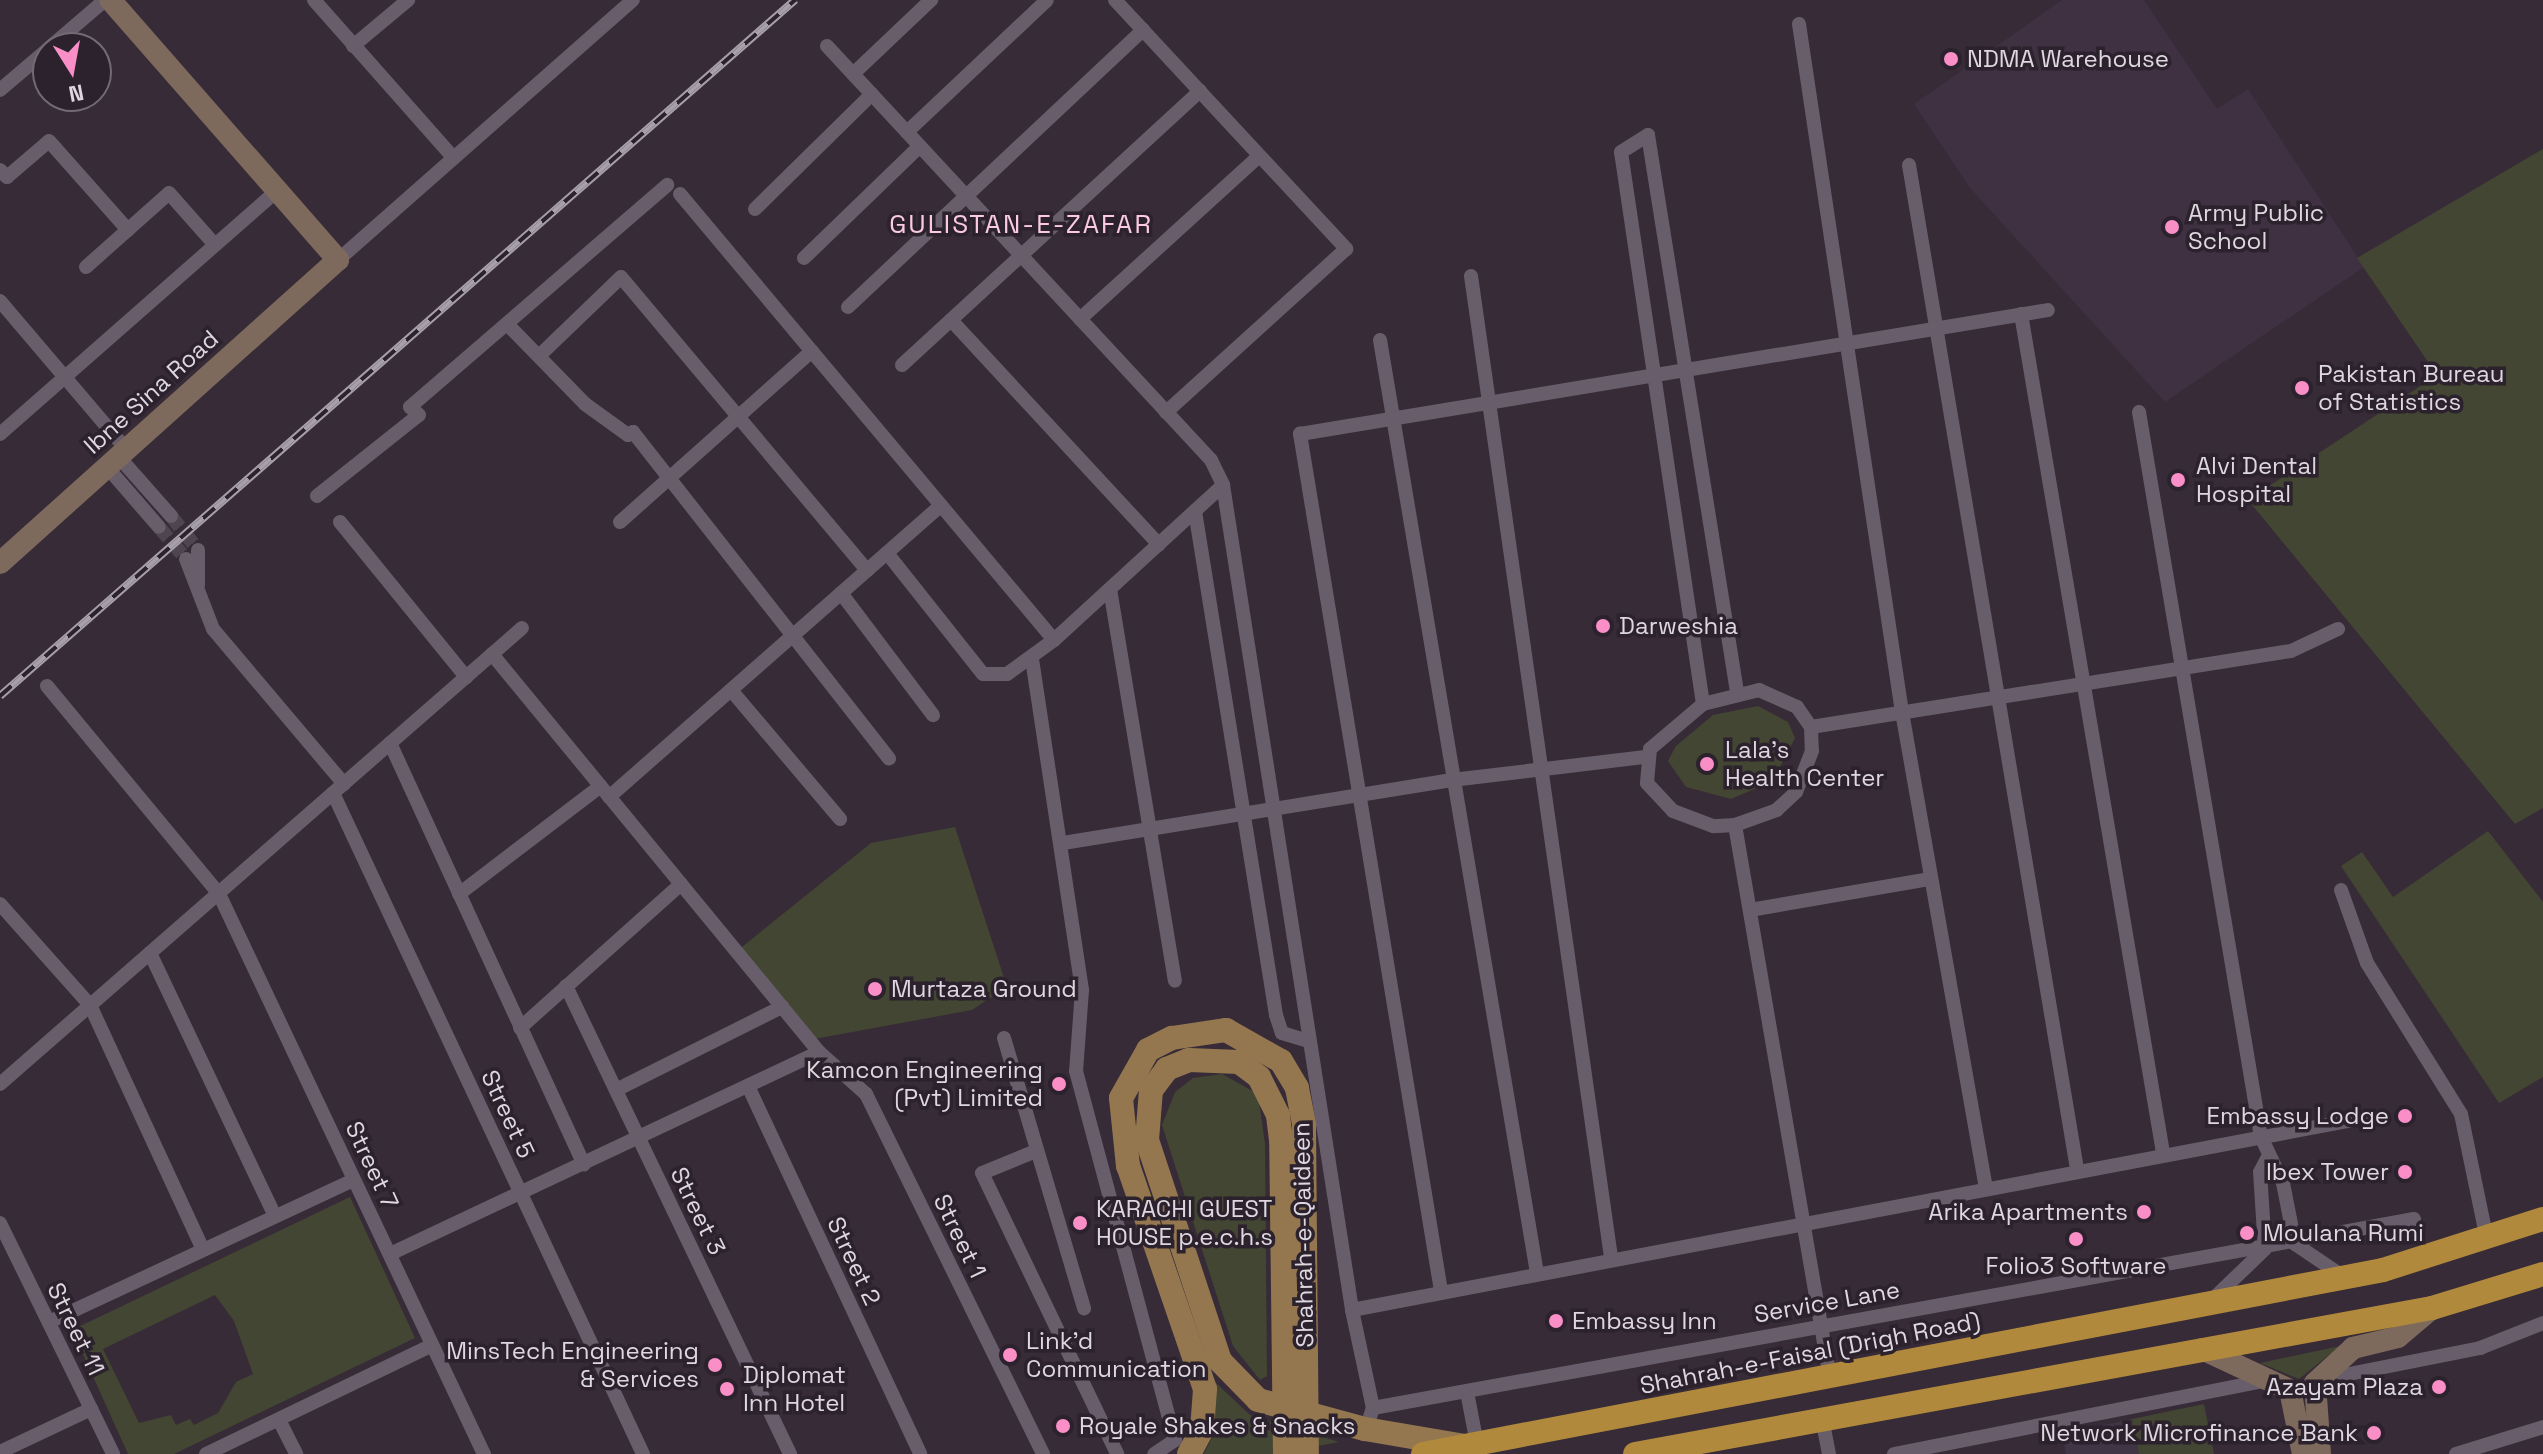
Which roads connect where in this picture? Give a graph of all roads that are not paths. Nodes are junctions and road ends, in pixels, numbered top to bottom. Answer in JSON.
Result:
{"nodes":[{"id":1,"x":108,"y":0,"type":"edge"},
{"id":2,"x":314,"y":0,"type":"edge"},
{"id":3,"x":408,"y":0,"type":"edge"},
{"id":4,"x":931,"y":0,"type":"edge"},
{"id":5,"x":1047,"y":0,"type":"edge"},
{"id":6,"x":1115,"y":0,"type":"edge"},
{"id":7,"x":629,"y":1,"type":"edge"},
{"id":8,"x":1799,"y":24,"type":"dead end"},
{"id":9,"x":1143,"y":30,"type":"junction"},
{"id":10,"x":68,"y":32,"type":"edge"},
{"id":11,"x":353,"y":46,"type":"junction"},
{"id":12,"x":827,"y":46,"type":"dead end"},
{"id":13,"x":32,"y":62,"type":"edge"},
{"id":14,"x":853,"y":74,"type":"junction"},
{"id":15,"x":0,"y":90,"type":"edge"},
{"id":16,"x":1200,"y":91,"type":"junction"},
{"id":17,"x":872,"y":94,"type":"junction"},
{"id":18,"x":907,"y":132,"type":"junction"},
{"id":19,"x":920,"y":146,"type":"junction"},
{"id":20,"x":1259,"y":156,"type":"junction"},
{"id":21,"x":454,"y":158,"type":"junction"},
{"id":22,"x":1909,"y":165,"type":"dead end"},
{"id":23,"x":0,"y":170,"type":"edge"},
{"id":24,"x":667,"y":185,"type":"dead end"},
{"id":25,"x":277,"y":191,"type":"junction"},
{"id":26,"x":680,"y":194,"type":"dead end"},
{"id":27,"x":966,"y":196,"type":"junction"},
{"id":28,"x":755,"y":209,"type":"dead end"},
{"id":29,"x":128,"y":230,"type":"junction"},
{"id":30,"x":215,"y":245,"type":"junction"},
{"id":31,"x":1021,"y":255,"type":"junction"},
{"id":32,"x":804,"y":258,"type":"dead end"},
{"id":33,"x":338,"y":260,"type":"junction"},
{"id":34,"x":86,"y":267,"type":"dead end"},
{"id":35,"x":1471,"y":276,"type":"dead end"},
{"id":36,"x":0,"y":301,"type":"edge"},
{"id":37,"x":848,"y":307,"type":"dead end"},
{"id":38,"x":2048,"y":310,"type":"dead end"},
{"id":39,"x":2021,"y":314,"type":"junction"},
{"id":40,"x":1080,"y":319,"type":"junction"},
{"id":41,"x":951,"y":320,"type":"junction"},
{"id":42,"x":507,"y":324,"type":"junction"},
{"id":43,"x":1935,"y":328,"type":"junction"},
{"id":44,"x":1380,"y":340,"type":"dead end"},
{"id":45,"x":1847,"y":343,"type":"junction"},
{"id":46,"x":812,"y":351,"type":"junction"},
{"id":47,"x":540,"y":355,"type":"junction"},
{"id":48,"x":902,"y":365,"type":"dead end"},
{"id":49,"x":1685,"y":368,"type":"junction"},
{"id":50,"x":1650,"y":374,"type":"junction"},
{"id":51,"x":64,"y":376,"type":"junction"},
{"id":52,"x":1491,"y":399,"type":"junction"},
{"id":53,"x":1166,"y":412,"type":"junction"},
{"id":54,"x":2139,"y":412,"type":"dead end"},
{"id":55,"x":1393,"y":415,"type":"junction"},
{"id":56,"x":738,"y":417,"type":"junction"},
{"id":57,"x":0,"y":434,"type":"edge"},
{"id":58,"x":117,"y":457,"type":"junction"},
{"id":59,"x":669,"y":479,"type":"junction"},
{"id":60,"x":1223,"y":485,"type":"junction"},
{"id":61,"x":317,"y":496,"type":"dead end"},
{"id":62,"x":941,"y":505,"type":"junction"},
{"id":63,"x":1195,"y":511,"type":"junction"},
{"id":64,"x":171,"y":516,"type":"tunnel mouth"},
{"id":65,"x":340,"y":522,"type":"dead end"},
{"id":66,"x":620,"y":522,"type":"dead end"},
{"id":67,"x":159,"y":527,"type":"tunnel mouth"},
{"id":68,"x":1159,"y":545,"type":"junction"},
{"id":69,"x":887,"y":553,"type":"junction"},
{"id":70,"x":192,"y":555,"type":"tunnel mouth"},
{"id":71,"x":0,"y":563,"type":"edge"},
{"id":72,"x":867,"y":570,"type":"junction"},
{"id":73,"x":1110,"y":589,"type":"junction"},
{"id":74,"x":841,"y":593,"type":"junction"},
{"id":75,"x":522,"y":628,"type":"dead end"},
{"id":76,"x":2338,"y":629,"type":"dead end"},
{"id":77,"x":789,"y":639,"type":"junction"},
{"id":78,"x":1054,"y":640,"type":"junction"},
{"id":79,"x":492,"y":654,"type":"junction"},
{"id":80,"x":1032,"y":659,"type":"junction"},
{"id":81,"x":2182,"y":668,"type":"junction"},
{"id":82,"x":466,"y":677,"type":"junction"},
{"id":83,"x":2081,"y":684,"type":"junction"},
{"id":84,"x":47,"y":686,"type":"dead end"},
{"id":85,"x":731,"y":690,"type":"junction"},
{"id":86,"x":1737,"y":692,"type":"junction"},
{"id":87,"x":1993,"y":698,"type":"junction"},
{"id":88,"x":1703,"y":704,"type":"junction"},
{"id":89,"x":1902,"y":712,"type":"junction"},
{"id":90,"x":933,"y":715,"type":"dead end"},
{"id":91,"x":1811,"y":727,"type":"junction"},
{"id":92,"x":390,"y":743,"type":"junction"},
{"id":93,"x":1646,"y":757,"type":"junction"},
{"id":94,"x":889,"y":759,"type":"dead end"},
{"id":95,"x":1543,"y":768,"type":"junction"},
{"id":96,"x":1452,"y":780,"type":"junction"},
{"id":97,"x":338,"y":788,"type":"junction"},
{"id":98,"x":605,"y":792,"type":"junction"},
{"id":99,"x":1362,"y":793,"type":"junction"},
{"id":100,"x":1273,"y":813,"type":"junction"},
{"id":101,"x":1243,"y":817,"type":"junction"},
{"id":102,"x":840,"y":819,"type":"dead end"},
{"id":103,"x":1735,"y":825,"type":"junction"},
{"id":104,"x":1147,"y":831,"type":"junction"},
{"id":105,"x":1063,"y":843,"type":"junction"},
{"id":106,"x":1930,"y":879,"type":"junction"},
{"id":107,"x":681,"y":884,"type":"junction"},
{"id":108,"x":2341,"y":890,"type":"dead end"},
{"id":109,"x":219,"y":894,"type":"junction"},
{"id":110,"x":459,"y":894,"type":"junction"},
{"id":111,"x":0,"y":904,"type":"edge"},
{"id":112,"x":1750,"y":910,"type":"junction"},
{"id":113,"x":150,"y":953,"type":"junction"},
{"id":114,"x":1175,"y":981,"type":"dead end"},
{"id":115,"x":566,"y":986,"type":"junction"},
{"id":116,"x":90,"y":1005,"type":"junction"},
{"id":117,"x":782,"y":1007,"type":"junction"},
{"id":118,"x":520,"y":1028,"type":"junction"},
{"id":119,"x":1004,"y":1038,"type":"dead end"},
{"id":120,"x":1308,"y":1041,"type":"junction"},
{"id":121,"x":819,"y":1052,"type":"junction"},
{"id":122,"x":0,"y":1084,"type":"edge"},
{"id":123,"x":748,"y":1086,"type":"junction"},
{"id":124,"x":616,"y":1090,"type":"junction"},
{"id":125,"x":2374,"y":1116,"type":"dead end"},
{"id":126,"x":2261,"y":1137,"type":"junction"},
{"id":127,"x":639,"y":1139,"type":"junction"},
{"id":128,"x":1036,"y":1151,"type":"junction"},
{"id":129,"x":2163,"y":1153,"type":"junction"},
{"id":130,"x":2267,"y":1159,"type":"junction"},
{"id":131,"x":584,"y":1164,"type":"junction"},
{"id":132,"x":2077,"y":1169,"type":"junction"},
{"id":133,"x":354,"y":1180,"type":"junction"},
{"id":134,"x":1985,"y":1185,"type":"junction"},
{"id":135,"x":521,"y":1193,"type":"junction"},
{"id":136,"x":275,"y":1216,"type":"junction"},
{"id":137,"x":2414,"y":1219,"type":"dead end"},
{"id":138,"x":2543,"y":1219,"type":"edge"},
{"id":139,"x":1803,"y":1220,"type":"junction"},
{"id":140,"x":0,"y":1223,"type":"edge"},
{"id":141,"x":2487,"y":1240,"type":"junction"},
{"id":142,"x":2295,"y":1244,"type":"junction"},
{"id":143,"x":203,"y":1249,"type":"junction"},
{"id":144,"x":2265,"y":1249,"type":"junction"},
{"id":145,"x":390,"y":1254,"type":"junction"},
{"id":146,"x":1611,"y":1257,"type":"junction"},
{"id":147,"x":1537,"y":1273,"type":"junction"},
{"id":148,"x":2543,"y":1274,"type":"edge"},
{"id":149,"x":2344,"y":1277,"type":"junction"},
{"id":150,"x":1441,"y":1291,"type":"junction"},
{"id":151,"x":2207,"y":1304,"type":"junction"},
{"id":152,"x":1084,"y":1308,"type":"dead end"},
{"id":153,"x":2432,"y":1308,"type":"junction"},
{"id":154,"x":1352,"y":1310,"type":"junction"},
{"id":155,"x":49,"y":1322,"type":"junction"},
{"id":156,"x":2543,"y":1323,"type":"edge"},
{"id":157,"x":1821,"y":1324,"type":"junction"},
{"id":158,"x":432,"y":1345,"type":"junction"},
{"id":159,"x":2202,"y":1349,"type":"junction"},
{"id":160,"x":2331,"y":1366,"type":"junction"},
{"id":161,"x":1830,"y":1378,"type":"junction"},
{"id":162,"x":2273,"y":1379,"type":"junction"},
{"id":163,"x":1467,"y":1392,"type":"junction"},
{"id":164,"x":91,"y":1409,"type":"junction"},
{"id":165,"x":1822,"y":1418,"type":"junction"},
{"id":166,"x":1369,"y":1419,"type":"junction"},
{"id":167,"x":279,"y":1420,"type":"junction"},
{"id":168,"x":2543,"y":1427,"type":"edge"},
{"id":169,"x":1470,"y":1445,"type":"junction"},
{"id":170,"x":1703,"y":1449,"type":"edge"},
{"id":171,"x":2497,"y":1449,"type":"edge"},
{"id":172,"x":0,"y":1452,"type":"edge"},
{"id":173,"x":113,"y":1454,"type":"edge"},
{"id":174,"x":206,"y":1454,"type":"edge"},
{"id":175,"x":296,"y":1454,"type":"edge"},
{"id":176,"x":484,"y":1454,"type":"edge"},
{"id":177,"x":643,"y":1454,"type":"edge"},
{"id":178,"x":790,"y":1454,"type":"edge"},
{"id":179,"x":920,"y":1454,"type":"edge"},
{"id":180,"x":1043,"y":1454,"type":"edge"},
{"id":181,"x":1117,"y":1454,"type":"edge"},
{"id":182,"x":1154,"y":1454,"type":"edge"},
{"id":183,"x":1189,"y":1454,"type":"edge"},
{"id":184,"x":1285,"y":1454,"type":"edge"},
{"id":185,"x":1307,"y":1454,"type":"edge"},
{"id":186,"x":1423,"y":1454,"type":"edge"},
{"id":187,"x":1635,"y":1454,"type":"edge"},
{"id":188,"x":1829,"y":1454,"type":"edge"},
{"id":189,"x":1894,"y":1454,"type":"edge"},
{"id":190,"x":2303,"y":1454,"type":"edge"},
{"id":191,"x":2320,"y":1454,"type":"edge"},
{"id":192,"x":2456,"y":1454,"type":"edge"}],
"edges":[{"from":1,"to":10,"type":"street"},
{"from":1,"to":25,"type":"street"},
{"from":2,"to":11,"type":"street"},
{"from":3,"to":11,"type":"street"},
{"from":4,"to":14,"type":"street"},
{"from":5,"to":18,"type":"street"},
{"from":6,"to":9,"type":"street"},
{"from":7,"to":21,"type":"street"},
{"from":8,"to":45,"type":"street"},
{"from":9,"to":16,"type":"street"},
{"from":9,"to":27,"type":"street"},
{"from":11,"to":21,"type":"street"},
{"from":12,"to":14,"type":"street"},
{"from":13,"to":15,"type":"street"},
{"from":14,"to":17,"type":"street"},
{"from":16,"to":20,"type":"street"},
{"from":16,"to":31,"type":"street"},
{"from":17,"to":18,"type":"street"},
{"from":17,"to":28,"type":"street"},
{"from":18,"to":19,"type":"street"},
{"from":19,"to":27,"type":"street"},
{"from":19,"to":32,"type":"street"},
{"from":20,"to":40,"type":"street"},
{"from":20,"to":53,"type":"street"},
{"from":21,"to":33,"type":"street"},
{"from":22,"to":43,"type":"street"},
{"from":23,"to":29,"type":"street"},
{"from":24,"to":42,"type":"street"},
{"from":25,"to":30,"type":"street"},
{"from":25,"to":33,"type":"street"},
{"from":26,"to":46,"type":"street"},
{"from":27,"to":31,"type":"street"},
{"from":27,"to":37,"type":"street"},
{"from":29,"to":30,"type":"street"},
{"from":29,"to":34,"type":"street"},
{"from":30,"to":51,"type":"street"},
{"from":31,"to":40,"type":"street"},
{"from":31,"to":41,"type":"street"},
{"from":33,"to":58,"type":"street","name":"Ibne Sina Road"},
{"from":35,"to":52,"type":"street"},
{"from":36,"to":51,"type":"street"},
{"from":38,"to":39,"type":"street"},
{"from":39,"to":43,"type":"street"},
{"from":39,"to":83,"type":"street"},
{"from":40,"to":53,"type":"street"},
{"from":41,"to":48,"type":"street"},
{"from":41,"to":68,"type":"street"},
{"from":42,"to":47,"type":"street"},
{"from":42,"to":61,"type":"street"},
{"from":43,"to":45,"type":"street"},
{"from":43,"to":87,"type":"street"},
{"from":44,"to":55,"type":"street"},
{"from":45,"to":49,"type":"street"},
{"from":45,"to":89,"type":"street"},
{"from":46,"to":56,"type":"street"},
{"from":46,"to":62,"type":"street"},
{"from":47,"to":56,"type":"street"},
{"from":47,"to":59,"type":"street"},
{"from":49,"to":50,"type":"street"},
{"from":49,"to":50,"type":"street"},
{"from":49,"to":86,"type":"street"},
{"from":50,"to":52,"type":"street"},
{"from":50,"to":88,"type":"street"},
{"from":51,"to":57,"type":"street"},
{"from":51,"to":58,"type":"street"},
{"from":52,"to":55,"type":"street"},
{"from":52,"to":95,"type":"street"},
{"from":53,"to":60,"type":"street"},
{"from":54,"to":81,"type":"street"},
{"from":55,"to":96,"type":"street"},
{"from":55,"to":99,"type":"street"},
{"from":56,"to":59,"type":"street"},
{"from":56,"to":72,"type":"street"},
{"from":58,"to":64,"type":"street"},
{"from":58,"to":67,"type":"street"},
{"from":58,"to":71,"type":"street","name":"Ibne Sina Road"},
{"from":59,"to":66,"type":"street"},
{"from":59,"to":77,"type":"street"},
{"from":60,"to":63,"type":"street"},
{"from":60,"to":100,"type":"street"},
{"from":62,"to":69,"type":"street"},
{"from":62,"to":78,"type":"street"},
{"from":63,"to":68,"type":"street"},
{"from":63,"to":101,"type":"street"},
{"from":65,"to":82,"type":"street"},
{"from":68,"to":73,"type":"street"},
{"from":69,"to":72,"type":"street"},
{"from":69,"to":80,"type":"street"},
{"from":70,"to":97,"type":"street","name":"Street 5"},
{"from":72,"to":74,"type":"street"},
{"from":73,"to":78,"type":"street"},
{"from":73,"to":104,"type":"street"},
{"from":74,"to":77,"type":"street"},
{"from":74,"to":90,"type":"street"},
{"from":75,"to":79,"type":"street"},
{"from":76,"to":81,"type":"street"},
{"from":77,"to":85,"type":"street"},
{"from":77,"to":94,"type":"street"},
{"from":78,"to":80,"type":"street"},
{"from":79,"to":82,"type":"street"},
{"from":79,"to":98,"type":"street","name":"Street 1"},
{"from":80,"to":105,"type":"street"},
{"from":81,"to":83,"type":"street"},
{"from":81,"to":126,"type":"street"},
{"from":82,"to":92,"type":"street"},
{"from":83,"to":87,"type":"street"},
{"from":83,"to":129,"type":"street"},
{"from":84,"to":109,"type":"street","name":"Street 7"},
{"from":85,"to":98,"type":"street"},
{"from":85,"to":102,"type":"street"},
{"from":86,"to":88,"type":"street"},
{"from":86,"to":91,"type":"street"},
{"from":87,"to":89,"type":"street"},
{"from":87,"to":132,"type":"street"},
{"from":88,"to":93,"type":"street"},
{"from":89,"to":91,"type":"street"},
{"from":89,"to":106,"type":"street"},
{"from":91,"to":103,"type":"street"},
{"from":92,"to":97,"type":"street"},
{"from":92,"to":110,"type":"street"},
{"from":93,"to":95,"type":"street"},
{"from":93,"to":103,"type":"street"},
{"from":95,"to":96,"type":"street"},
{"from":95,"to":146,"type":"street"},
{"from":96,"to":99,"type":"street"},
{"from":96,"to":147,"type":"street"},
{"from":97,"to":109,"type":"street"},
{"from":97,"to":135,"type":"street","name":"Street 5"},
{"from":98,"to":107,"type":"street","name":"Street 1"},
{"from":98,"to":110,"type":"street"},
{"from":99,"to":100,"type":"street"},
{"from":99,"to":150,"type":"street"},
{"from":100,"to":101,"type":"street"},
{"from":100,"to":120,"type":"street"},
{"from":101,"to":104,"type":"street"},
{"from":101,"to":120,"type":"street"},
{"from":103,"to":112,"type":"street"},
{"from":104,"to":105,"type":"street"},
{"from":104,"to":114,"type":"street"},
{"from":105,"to":182,"type":"street"},
{"from":106,"to":112,"type":"street"},
{"from":106,"to":134,"type":"street"},
{"from":107,"to":115,"type":"street"},
{"from":107,"to":117,"type":"street","name":"Street 1"},
{"from":108,"to":141,"type":"street"},
{"from":109,"to":113,"type":"street"},
{"from":109,"to":133,"type":"street","name":"Street 7"},
{"from":110,"to":118,"type":"street"},
{"from":111,"to":116,"type":"street"},
{"from":112,"to":139,"type":"street"},
{"from":113,"to":116,"type":"street"},
{"from":113,"to":136,"type":"street"},
{"from":115,"to":118,"type":"street"},
{"from":115,"to":124,"type":"street","name":"Street 3"},
{"from":116,"to":122,"type":"street"},
{"from":116,"to":143,"type":"street"},
{"from":117,"to":121,"type":"street","name":"Street 1"},
{"from":117,"to":124,"type":"street"},
{"from":118,"to":131,"type":"street"},
{"from":119,"to":128,"type":"street"},
{"from":120,"to":154,"type":"street"},
{"from":121,"to":123,"type":"street"},
{"from":121,"to":180,"type":"street","name":"Street 1"},
{"from":123,"to":127,"type":"street"},
{"from":123,"to":179,"type":"street","name":"Street 2"},
{"from":124,"to":127,"type":"street","name":"Street 3"},
{"from":125,"to":126,"type":"street"},
{"from":126,"to":129,"type":"street"},
{"from":126,"to":130,"type":"street"},
{"from":127,"to":131,"type":"street"},
{"from":127,"to":178,"type":"street","name":"Street 3"},
{"from":128,"to":152,"type":"street"},
{"from":128,"to":181,"type":"street"},
{"from":129,"to":132,"type":"street"},
{"from":130,"to":142,"type":"street"},
{"from":130,"to":144,"type":"street"},
{"from":131,"to":135,"type":"street"},
{"from":132,"to":134,"type":"street"},
{"from":133,"to":136,"type":"street"},
{"from":133,"to":145,"type":"street","name":"Street 7"},
{"from":134,"to":139,"type":"street"},
{"from":135,"to":145,"type":"street"},
{"from":135,"to":177,"type":"street","name":"Street 5"},
{"from":136,"to":143,"type":"street"},
{"from":137,"to":142,"type":"street","name":"Service Lane"},
{"from":138,"to":141,"type":"highway","name":"Shahrah-e-Faisal (Drigh Road)"},
{"from":139,"to":146,"type":"street"},
{"from":139,"to":157,"type":"street"},
{"from":140,"to":155,"type":"street","name":"Street 11"},
{"from":141,"to":149,"type":"highway","name":"Shahrah-e-Faisal (Drigh Road)"},
{"from":142,"to":144,"type":"street","name":"Service Lane"},
{"from":142,"to":149,"type":"street"},
{"from":143,"to":155,"type":"street"},
{"from":144,"to":151,"type":"street"},
{"from":144,"to":157,"type":"street","name":"Service Lane"},
{"from":145,"to":158,"type":"street","name":"Street 7"},
{"from":146,"to":147,"type":"street"},
{"from":147,"to":150,"type":"street"},
{"from":148,"to":153,"type":"highway"},
{"from":149,"to":151,"type":"highway","name":"Shahrah-e-Faisal (Drigh Road)"},
{"from":150,"to":154,"type":"street"},
{"from":151,"to":161,"type":"highway","name":"Shahrah-e-Faisal (Drigh Road)"},
{"from":153,"to":159,"type":"highway"},
{"from":153,"to":160,"type":"street"},
{"from":154,"to":166,"type":"street"},
{"from":155,"to":164,"type":"street","name":"Street 11"},
{"from":156,"to":160,"type":"street"},
{"from":157,"to":161,"type":"street"},
{"from":157,"to":163,"type":"street","name":"Service Lane"},
{"from":158,"to":167,"type":"street"},
{"from":158,"to":176,"type":"street","name":"Street 7"},
{"from":159,"to":162,"type":"street"},
{"from":159,"to":165,"type":"highway"},
{"from":160,"to":191,"type":"street"},
{"from":161,"to":169,"type":"highway","name":"Shahrah-e-Faisal (Drigh Road)"},
{"from":162,"to":189,"type":"street"},
{"from":162,"to":190,"type":"street"},
{"from":163,"to":166,"type":"street","name":"Service Lane"},
{"from":163,"to":169,"type":"street"},
{"from":164,"to":172,"type":"street"},
{"from":164,"to":173,"type":"street","name":"Street 11"},
{"from":165,"to":170,"type":"highway"},
{"from":165,"to":188,"type":"street"},
{"from":166,"to":169,"type":"main road","name":"Shahrah-e-Qaideen"},
{"from":166,"to":184,"type":"main road","name":"Shahrah-e-Qaideen"},
{"from":167,"to":174,"type":"street"},
{"from":167,"to":175,"type":"street"},
{"from":168,"to":171,"type":"street"},
{"from":169,"to":186,"type":"highway","name":"Shahrah-e-Faisal (Drigh Road)"},
{"from":170,"to":187,"type":"highway"},
{"from":171,"to":192,"type":"street"},
{"from":183,"to":185,"type":"main road","name":"Shahrah-e-Qaideen"}]}
